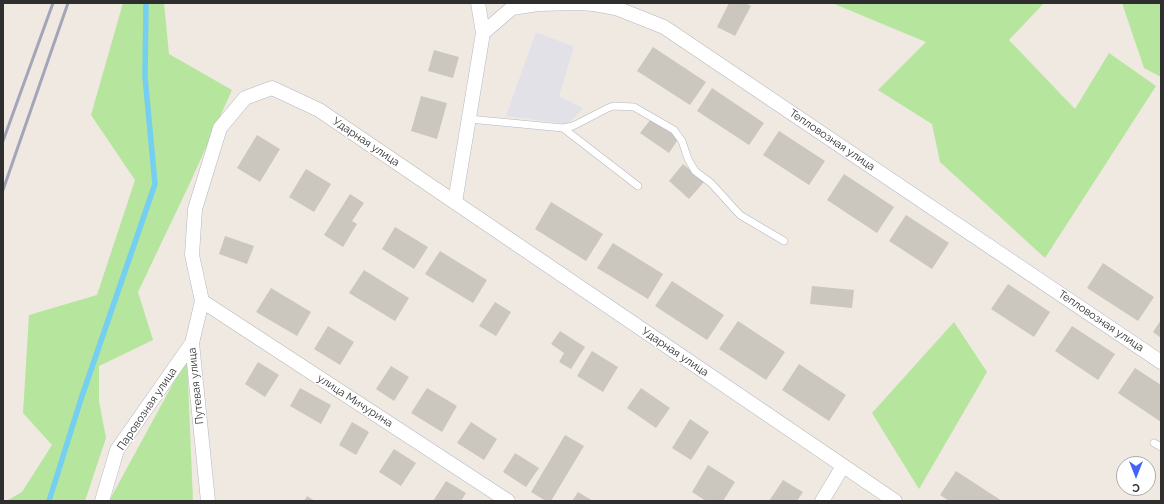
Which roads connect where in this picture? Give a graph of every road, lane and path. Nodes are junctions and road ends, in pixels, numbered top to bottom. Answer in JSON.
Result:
{"nodes":[{"id":1,"x":478,"y":3,"type":"edge"},
{"id":2,"x":514,"y":6,"type":"edge"},
{"id":3,"x":483,"y":33,"type":"junction"},
{"id":4,"x":272,"y":88,"type":"joint"},
{"id":5,"x":468,"y":119,"type":"junction"},
{"id":6,"x":563,"y":128,"type":"junction"},
{"id":7,"x":638,"y":186,"type":"dead end"},
{"id":8,"x":455,"y":202,"type":"junction"},
{"id":9,"x":784,"y":241,"type":"dead end"},
{"id":10,"x":202,"y":301,"type":"junction"},
{"id":11,"x":192,"y":343,"type":"junction"},
{"id":12,"x":1161,"y":362,"type":"edge"},
{"id":13,"x":1154,"y":442,"type":"dead end"},
{"id":14,"x":1161,"y":447,"type":"edge"},
{"id":15,"x":843,"y":466,"type":"junction"},
{"id":16,"x":102,"y":501,"type":"edge"},
{"id":17,"x":208,"y":501,"type":"edge"},
{"id":18,"x":508,"y":501,"type":"edge"},
{"id":19,"x":822,"y":501,"type":"edge"},
{"id":20,"x":895,"y":501,"type":"edge"}],
"edges":[{"from":1,"to":3,"type":"street"},
{"from":2,"to":3,"type":"street","name":"Тепловозная улица"},
{"from":2,"to":12,"type":"street","name":"Тепловозная улица"},
{"from":3,"to":5,"type":"street"},
{"from":4,"to":8,"type":"street","name":"Ударная улица"},
{"from":4,"to":10,"type":"street","name":"Путевая улица"},
{"from":5,"to":6,"type":"lane"},
{"from":5,"to":8,"type":"street"},
{"from":6,"to":7,"type":"lane"},
{"from":6,"to":9,"type":"lane"},
{"from":8,"to":15,"type":"street","name":"Ударная улица"},
{"from":10,"to":11,"type":"street","name":"Путевая улица"},
{"from":10,"to":18,"type":"street","name":"улица Мичурина"},
{"from":11,"to":16,"type":"street","name":"Паровозная улица"},
{"from":11,"to":17,"type":"street","name":"Путевая улица"},
{"from":13,"to":14,"type":"lane"},
{"from":15,"to":19,"type":"street"},
{"from":15,"to":20,"type":"street","name":"Ударная улица"}]}
